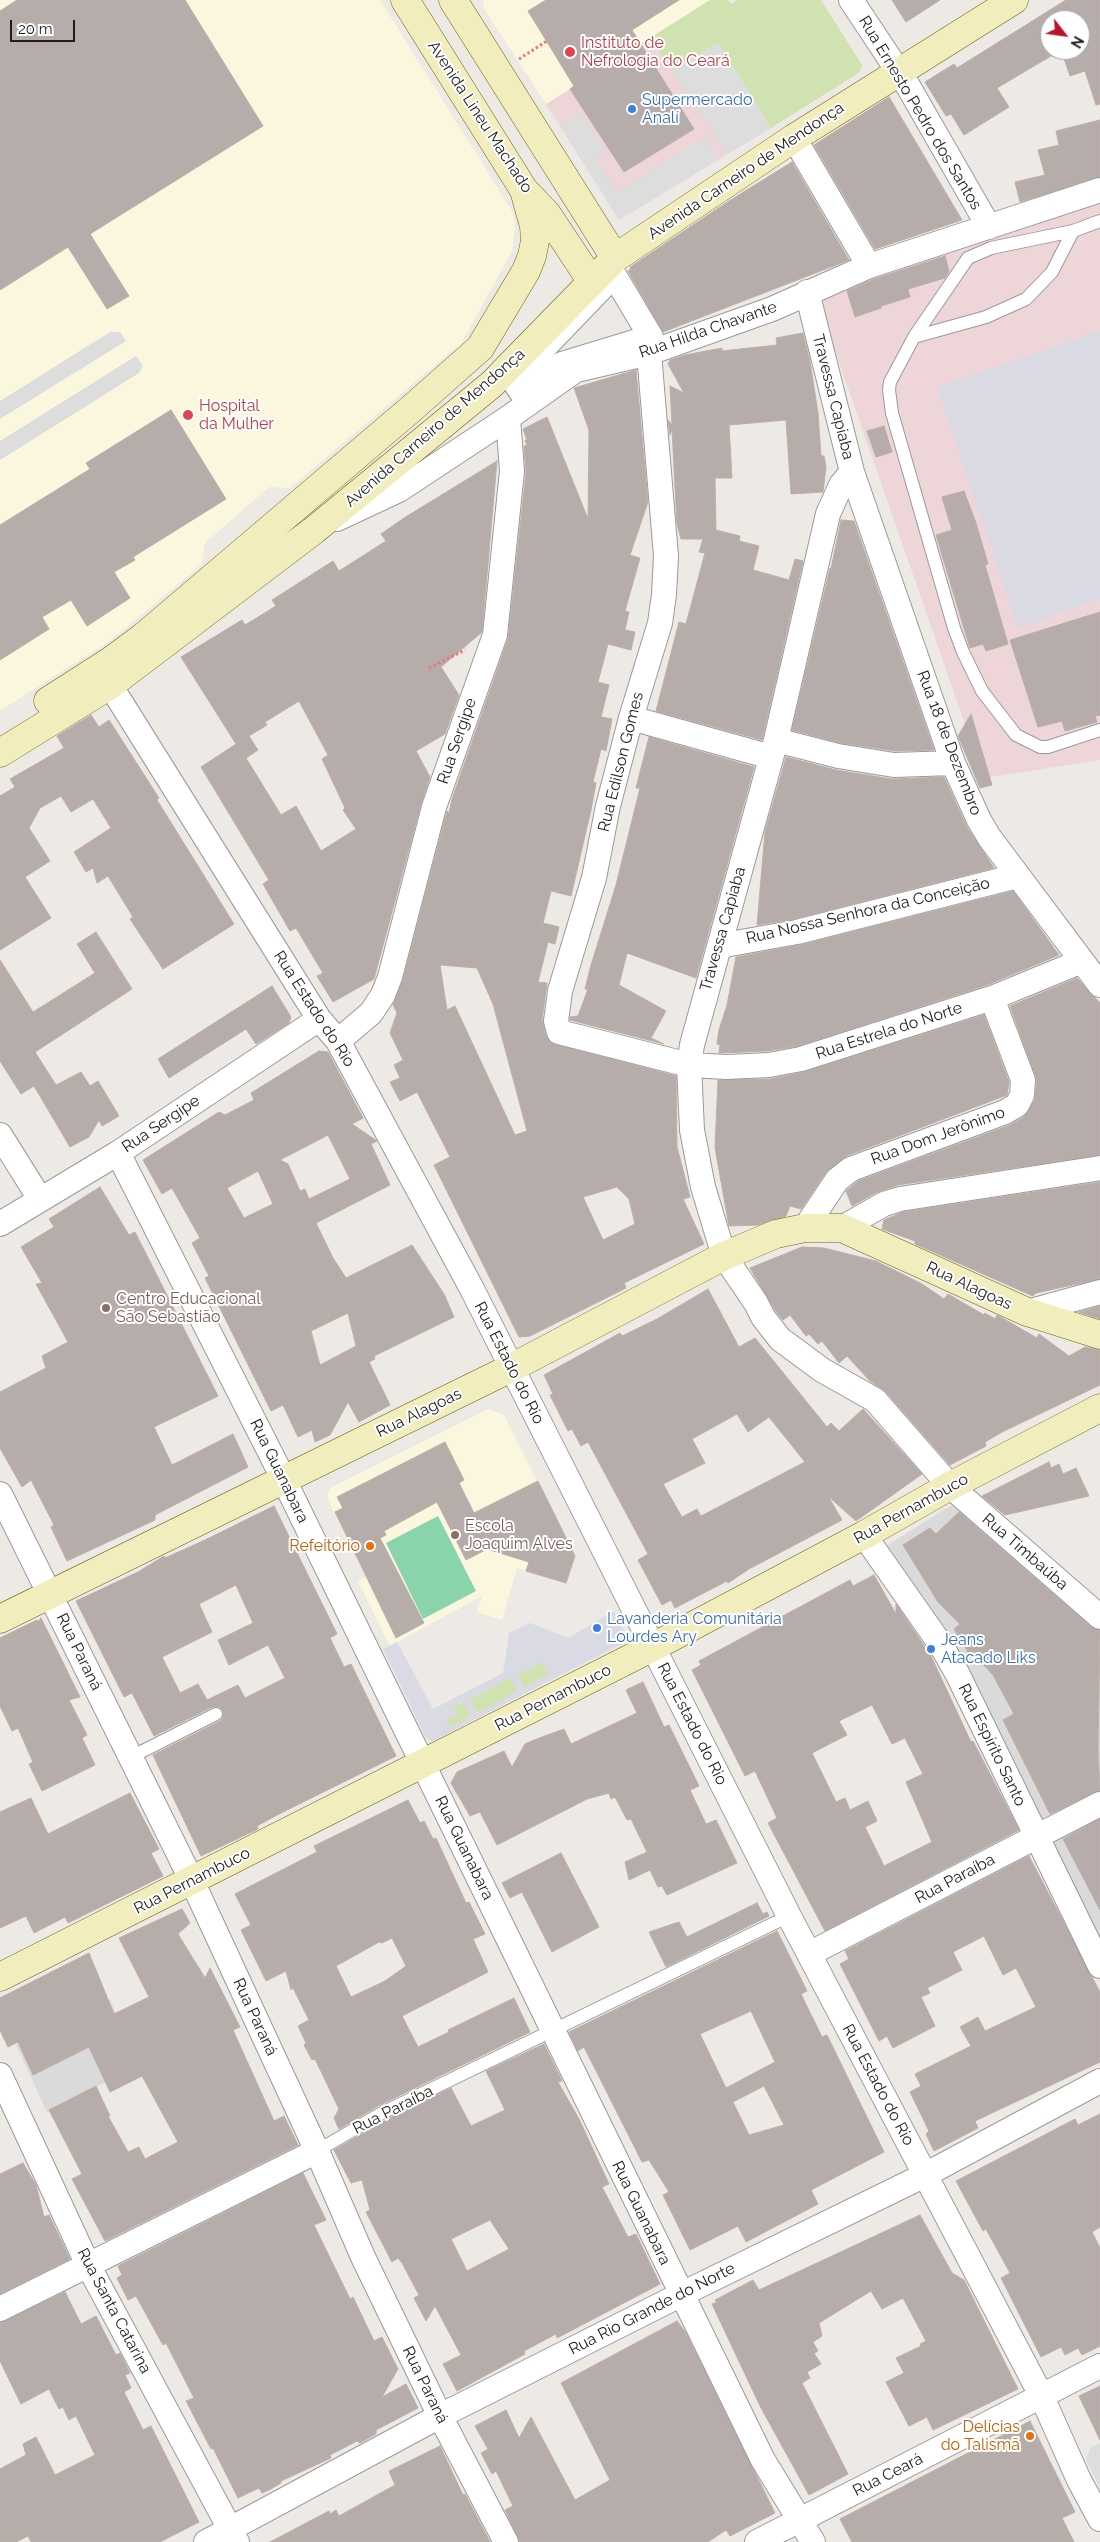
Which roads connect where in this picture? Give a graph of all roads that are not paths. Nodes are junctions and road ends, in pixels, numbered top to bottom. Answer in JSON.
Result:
{"nodes":[{"id":1,"x":440,"y":0,"type":"edge"},
{"id":2,"x":453,"y":0,"type":"edge"},
{"id":3,"x":851,"y":0,"type":"edge"},
{"id":4,"x":1014,"y":0,"type":"edge"},
{"id":5,"x":410,"y":8,"type":"edge"},
{"id":6,"x":898,"y":71,"type":"junction"},
{"id":7,"x":794,"y":138,"type":"junction"},
{"id":8,"x":524,"y":190,"type":"junction"},
{"id":9,"x":1100,"y":190,"type":"edge"},
{"id":10,"x":1100,"y":221,"type":"edge"},
{"id":11,"x":989,"y":227,"type":"junction"},
{"id":12,"x":1073,"y":231,"type":"junction"},
{"id":13,"x":615,"y":258,"type":"junction"},
{"id":14,"x":869,"y":266,"type":"junction"},
{"id":15,"x":592,"y":282,"type":"junction"},
{"id":16,"x":807,"y":292,"type":"junction"},
{"id":17,"x":914,"y":337,"type":"junction"},
{"id":18,"x":650,"y":345,"type":"junction"},
{"id":19,"x":508,"y":418,"type":"junction"},
{"id":20,"x":852,"y":472,"type":"junction"},
{"id":21,"x":313,"y":531,"type":"junction"},
{"id":22,"x":110,"y":685,"type":"junction"},
{"id":23,"x":631,"y":718,"type":"junction"},
{"id":24,"x":1100,"y":730,"type":"edge"},
{"id":25,"x":0,"y":731,"type":"edge"},
{"id":26,"x":773,"y":749,"type":"junction"},
{"id":27,"x":0,"y":753,"type":"edge"},
{"id":28,"x":954,"y":763,"type":"junction"},
{"id":29,"x":1017,"y":876,"type":"junction"},
{"id":30,"x":719,"y":946,"type":"junction"},
{"id":31,"x":1082,"y":961,"type":"junction"},
{"id":32,"x":1100,"y":985,"type":"edge"},
{"id":33,"x":992,"y":998,"type":"junction"},
{"id":34,"x":319,"y":1019,"type":"junction"},
{"id":35,"x":338,"y":1041,"type":"junction"},
{"id":36,"x":689,"y":1065,"type":"junction"},
{"id":37,"x":0,"y":1135,"type":"edge"},
{"id":38,"x":118,"y":1153,"type":"junction"},
{"id":39,"x":1100,"y":1168,"type":"edge"},
{"id":40,"x":40,"y":1199,"type":"junction"},
{"id":41,"x":0,"y":1224,"type":"edge"},
{"id":42,"x":805,"y":1228,"type":"junction"},
{"id":43,"x":842,"y":1228,"type":"junction"},
{"id":44,"x":724,"y":1256,"type":"junction"},
{"id":45,"x":1100,"y":1292,"type":"edge"},
{"id":46,"x":1027,"y":1312,"type":"junction"},
{"id":47,"x":1100,"y":1335,"type":"edge"},
{"id":48,"x":511,"y":1368,"type":"junction"},
{"id":49,"x":1100,"y":1408,"type":"edge"},
{"id":50,"x":283,"y":1478,"type":"junction"},
{"id":51,"x":950,"y":1486,"type":"junction"},
{"id":52,"x":0,"y":1494,"type":"edge"},
{"id":53,"x":864,"y":1535,"type":"junction"},
{"id":54,"x":50,"y":1594,"type":"junction"},
{"id":55,"x":1100,"y":1617,"type":"edge"},
{"id":56,"x":0,"y":1619,"type":"edge"},
{"id":57,"x":653,"y":1647,"type":"junction"},
{"id":58,"x":216,"y":1714,"type":"dead end"},
{"id":59,"x":131,"y":1758,"type":"junction"},
{"id":60,"x":423,"y":1764,"type":"junction"},
{"id":61,"x":1100,"y":1804,"type":"edge"},
{"id":62,"x":1037,"y":1836,"type":"junction"},
{"id":63,"x":192,"y":1881,"type":"junction"},
{"id":64,"x":789,"y":1916,"type":"junction"},
{"id":65,"x":809,"y":1954,"type":"junction"},
{"id":66,"x":1100,"y":1966,"type":"edge"},
{"id":67,"x":0,"y":1977,"type":"edge"},
{"id":68,"x":553,"y":2030,"type":"junction"},
{"id":69,"x":0,"y":2075,"type":"edge"},
{"id":70,"x":1100,"y":2081,"type":"edge"},
{"id":71,"x":317,"y":2151,"type":"junction"},
{"id":72,"x":925,"y":2175,"type":"junction"},
{"id":73,"x":88,"y":2264,"type":"junction"},
{"id":74,"x":680,"y":2295,"type":"junction"},
{"id":75,"x":0,"y":2309,"type":"edge"},
{"id":76,"x":1100,"y":2366,"type":"edge"},
{"id":77,"x":1042,"y":2397,"type":"junction"},
{"id":78,"x":440,"y":2416,"type":"junction"},
{"id":79,"x":800,"y":2519,"type":"junction"},
{"id":80,"x":1100,"y":2519,"type":"edge"},
{"id":81,"x":234,"y":2536,"type":"edge"},
{"id":82,"x":206,"y":2542,"type":"edge"},
{"id":83,"x":506,"y":2542,"type":"edge"},
{"id":84,"x":756,"y":2542,"type":"edge"},
{"id":85,"x":813,"y":2542,"type":"edge"}],
"edges":[{"from":1,"to":5,"type":"street"},
{"from":2,"to":13,"type":"street"},
{"from":3,"to":6,"type":"street","name":"Rua Ernesto Pedro dos Santos"},
{"from":4,"to":6,"type":"street","name":"Avenida Carneiro de Mendonça"},
{"from":5,"to":8,"type":"street","name":"Avenida Lineu Machado"},
{"from":6,"to":7,"type":"street","name":"Avenida Carneiro de Mendonça"},
{"from":6,"to":11,"type":"street","name":"Rua Ernesto Pedro dos Santos"},
{"from":7,"to":13,"type":"street","name":"Avenida Carneiro de Mendonça"},
{"from":7,"to":14,"type":"street"},
{"from":8,"to":15,"type":"street","name":"Avenida Lineu Machado"},
{"from":8,"to":25,"type":"street","name":"Avenida Carneiro de Mendonça"},
{"from":9,"to":11,"type":"street","name":"Rua Hilda Chavante"},
{"from":10,"to":12,"type":"lane"},
{"from":11,"to":14,"type":"street","name":"Rua Hilda Chavante"},
{"from":12,"to":17,"type":"lane"},
{"from":12,"to":17,"type":"lane"},
{"from":13,"to":15,"type":"street","name":"Avenida Carneiro de Mendonça"},
{"from":14,"to":16,"type":"street","name":"Rua Hilda Chavante"},
{"from":15,"to":21,"type":"street","name":"Avenida Carneiro de Mendonça"},
{"from":16,"to":18,"type":"street","name":"Rua Hilda Chavante"},
{"from":16,"to":20,"type":"street","name":"Travessa Capiaba"},
{"from":17,"to":24,"type":"lane"},
{"from":18,"to":18,"type":"street"},
{"from":18,"to":19,"type":"street","name":"Rua Hilda Chavante"},
{"from":18,"to":23,"type":"street","name":"Rua Edilson Gomes"},
{"from":19,"to":21,"type":"street","name":"Rua Hilda Chavante"},
{"from":19,"to":35,"type":"street","name":"Rua Sergipe"},
{"from":20,"to":26,"type":"street","name":"Travessa Capiaba"},
{"from":20,"to":28,"type":"street","name":"Rua 18 de Dezembro"},
{"from":21,"to":22,"type":"street","name":"Avenida Carneiro de Mendonça"},
{"from":22,"to":27,"type":"street","name":"Avenida Carneiro de Mendonça"},
{"from":22,"to":34,"type":"street","name":"Rua Estado do Rio"},
{"from":23,"to":26,"type":"street"},
{"from":23,"to":36,"type":"street","name":"Rua Edilson Gomes"},
{"from":26,"to":28,"type":"street"},
{"from":26,"to":30,"type":"street","name":"Travessa Capiaba"},
{"from":28,"to":29,"type":"street","name":"Rua 18 de Dezembro"},
{"from":29,"to":30,"type":"street","name":"Rua Nossa Senhora da Conceição"},
{"from":29,"to":31,"type":"street","name":"Rua 18 de Dezembro"},
{"from":30,"to":36,"type":"street","name":"Travessa Capiaba"},
{"from":31,"to":32,"type":"street","name":"Rua 18 de Dezembro"},
{"from":31,"to":33,"type":"street","name":"Rua Estrela do Norte"},
{"from":33,"to":36,"type":"street","name":"Rua Estrela do Norte"},
{"from":33,"to":42,"type":"street","name":"Rua Dom Jerônimo"},
{"from":34,"to":35,"type":"street","name":"Rua Estado do Rio"},
{"from":34,"to":38,"type":"street","name":"Rua Sergipe"},
{"from":35,"to":48,"type":"street","name":"Rua Estado do Rio"},
{"from":36,"to":44,"type":"street","name":"Travessa Capiaba"},
{"from":37,"to":40,"type":"street"},
{"from":38,"to":40,"type":"street","name":"Rua Sergipe"},
{"from":38,"to":50,"type":"street","name":"Rua Guanabara"},
{"from":39,"to":43,"type":"street","name":"Rua Alagoas"},
{"from":40,"to":41,"type":"street","name":"Rua Sergipe"},
{"from":42,"to":43,"type":"street","name":"Rua Alagoas"},
{"from":42,"to":44,"type":"street","name":"Rua Alagoas"},
{"from":43,"to":46,"type":"street","name":"Rua Alagoas"},
{"from":44,"to":48,"type":"street","name":"Rua Alagoas"},
{"from":44,"to":51,"type":"street","name":"Travessa Capiaba"},
{"from":45,"to":46,"type":"street"},
{"from":46,"to":47,"type":"street","name":"Rua Alagoas"},
{"from":48,"to":50,"type":"street","name":"Rua Alagoas"},
{"from":48,"to":57,"type":"street","name":"Rua Estado do Rio"},
{"from":49,"to":51,"type":"street","name":"Rua Pernambuco"},
{"from":50,"to":54,"type":"street","name":"Rua Alagoas"},
{"from":50,"to":60,"type":"street","name":"Rua Guanabara"},
{"from":51,"to":53,"type":"street","name":"Rua Pernambuco"},
{"from":51,"to":55,"type":"street","name":"Rua Timbaúba"},
{"from":52,"to":54,"type":"street","name":"Rua Paraná"},
{"from":53,"to":57,"type":"street","name":"Rua Pernambuco"},
{"from":53,"to":62,"type":"street","name":"Rua Espírito Santo"},
{"from":54,"to":56,"type":"street","name":"Rua Alagoas"},
{"from":54,"to":59,"type":"street","name":"Rua Paraná"},
{"from":57,"to":60,"type":"street","name":"Rua Pernambuco"},
{"from":57,"to":64,"type":"street","name":"Rua Estado do Rio"},
{"from":58,"to":59,"type":"lane"},
{"from":59,"to":63,"type":"street","name":"Rua Paraná"},
{"from":60,"to":63,"type":"street","name":"Rua Pernambuco"},
{"from":60,"to":68,"type":"street","name":"Rua Guanabara"},
{"from":61,"to":62,"type":"street","name":"Rua Paraíba"},
{"from":62,"to":65,"type":"street","name":"Rua Paraíba"},
{"from":62,"to":66,"type":"street","name":"Rua Espírito Santo"},
{"from":63,"to":67,"type":"street","name":"Rua Pernambuco"},
{"from":63,"to":71,"type":"street","name":"Rua Paraná"},
{"from":64,"to":65,"type":"street","name":"Rua Estado do Rio"},
{"from":64,"to":68,"type":"lane","name":"Rua Paraíba"},
{"from":65,"to":72,"type":"street","name":"Rua Estado do Rio"},
{"from":68,"to":71,"type":"lane","name":"Rua Paraíba"},
{"from":68,"to":74,"type":"street","name":"Rua Guanabara"},
{"from":69,"to":73,"type":"street","name":"Rua Santa Catarina"},
{"from":70,"to":72,"type":"street","name":"Rua Rio Grande do Norte"},
{"from":71,"to":73,"type":"street","name":"Rua Paraíba"},
{"from":71,"to":78,"type":"street","name":"Rua Paraná"},
{"from":72,"to":74,"type":"street","name":"Rua Rio Grande do Norte"},
{"from":72,"to":77,"type":"street","name":"Rua Estado do Rio"},
{"from":73,"to":75,"type":"street","name":"Rua Paraíba"},
{"from":73,"to":81,"type":"street","name":"Rua Santa Catarina"},
{"from":74,"to":78,"type":"street","name":"Rua Rio Grande do Norte"},
{"from":74,"to":79,"type":"street","name":"Rua Guanabara"},
{"from":76,"to":77,"type":"street","name":"Rua Ceará"},
{"from":77,"to":79,"type":"street","name":"Rua Ceará"},
{"from":77,"to":80,"type":"street","name":"Rua Estado do Rio"},
{"from":78,"to":81,"type":"street","name":"Rua Rio Grande do Norte"},
{"from":78,"to":83,"type":"street","name":"Rua Paraná"},
{"from":79,"to":84,"type":"street","name":"Rua Ceará"},
{"from":79,"to":85,"type":"street","name":"Rua Guanabara"},
{"from":81,"to":82,"type":"street","name":"Rua Rio Grande do Norte"}]}
